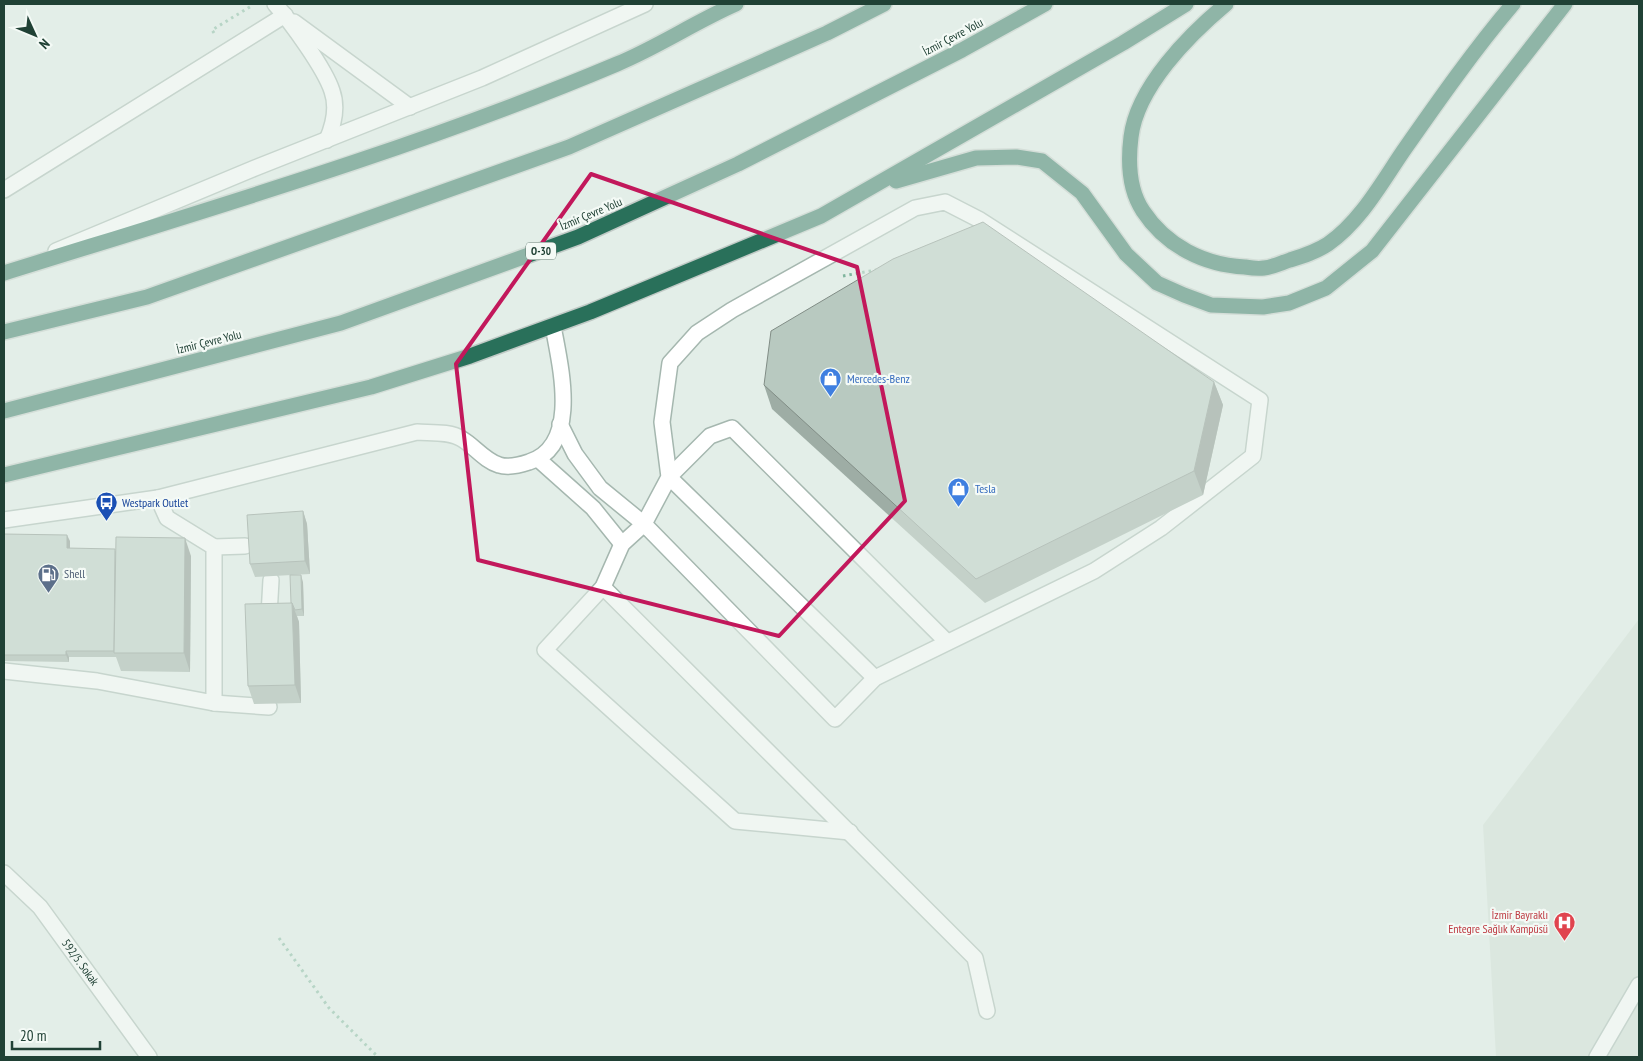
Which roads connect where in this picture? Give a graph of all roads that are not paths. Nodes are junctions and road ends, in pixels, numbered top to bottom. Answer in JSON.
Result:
{"nodes":[{"id":1,"x":645,"y":4,"type":"edge"},
{"id":2,"x":736,"y":4,"type":"edge"},
{"id":3,"x":884,"y":4,"type":"edge"},
{"id":4,"x":1045,"y":4,"type":"edge"},
{"id":5,"x":1186,"y":4,"type":"edge"},
{"id":6,"x":1226,"y":4,"type":"edge"},
{"id":7,"x":1513,"y":4,"type":"edge"},
{"id":8,"x":1565,"y":4,"type":"edge"},
{"id":9,"x":280,"y":10,"type":"edge"},
{"id":10,"x":410,"y":107,"type":"junction"},
{"id":11,"x":327,"y":140,"type":"junction"},
{"id":12,"x":873,"y":188,"type":"junction"},
{"id":13,"x":4,"y":190,"type":"edge"},
{"id":14,"x":4,"y":273,"type":"edge"},
{"id":15,"x":554,"y":326,"type":"junction"},
{"id":16,"x":4,"y":332,"type":"edge"},
{"id":17,"x":4,"y":410,"type":"edge"},
{"id":18,"x":560,"y":424,"type":"junction"},
{"id":19,"x":538,"y":460,"type":"junction"},
{"id":20,"x":4,"y":475,"type":"edge"},
{"id":21,"x":669,"y":477,"type":"junction"},
{"id":22,"x":158,"y":498,"type":"junction"},
{"id":23,"x":4,"y":520,"type":"edge"},
{"id":24,"x":644,"y":524,"type":"junction"},
{"id":25,"x":622,"y":544,"type":"junction"},
{"id":26,"x":245,"y":546,"type":"dead end"},
{"id":27,"x":214,"y":547,"type":"junction"},
{"id":28,"x":270,"y":580,"type":"dead end"},
{"id":29,"x":603,"y":587,"type":"junction"},
{"id":30,"x":269,"y":615,"type":"edge"},
{"id":31,"x":948,"y":642,"type":"junction"},
{"id":32,"x":4,"y":671,"type":"edge"},
{"id":33,"x":875,"y":678,"type":"junction"},
{"id":34,"x":214,"y":703,"type":"junction"},
{"id":35,"x":270,"y":707,"type":"edge"},
{"id":36,"x":850,"y":832,"type":"junction"},
{"id":37,"x":4,"y":873,"type":"edge"},
{"id":38,"x":1639,"y":985,"type":"edge"},
{"id":39,"x":988,"y":1010,"type":"dead end"},
{"id":40,"x":149,"y":1057,"type":"edge"},
{"id":41,"x":1597,"y":1057,"type":"edge"}],
"edges":[{"from":1,"to":10,"type":"street"},
{"from":2,"to":14,"type":"highway"},
{"from":3,"to":16,"type":"highway"},
{"from":4,"to":17,"type":"highway","name":"İzmir Çevre Yolu","number":"O-30"},
{"from":5,"to":12,"type":"highway"},
{"from":6,"to":7,"type":"highway"},
{"from":8,"to":12,"type":"highway"},
{"from":9,"to":10,"type":"street"},
{"from":9,"to":11,"type":"street"},
{"from":9,"to":13,"type":"street"},
{"from":10,"to":11,"type":"street"},
{"from":11,"to":14,"type":"street"},
{"from":12,"to":15,"type":"highway"},
{"from":15,"to":18,"type":"street"},
{"from":15,"to":20,"type":"highway"},
{"from":18,"to":19,"type":"street"},
{"from":18,"to":24,"type":"street"},
{"from":19,"to":22,"type":"street"},
{"from":19,"to":25,"type":"street"},
{"from":21,"to":24,"type":"street"},
{"from":21,"to":31,"type":"street"},
{"from":21,"to":31,"type":"street"},
{"from":21,"to":33,"type":"street"},
{"from":22,"to":23,"type":"street"},
{"from":22,"to":27,"type":"street"},
{"from":24,"to":25,"type":"street"},
{"from":24,"to":33,"type":"street"},
{"from":25,"to":29,"type":"street"},
{"from":26,"to":27,"type":"street"},
{"from":27,"to":34,"type":"street"},
{"from":28,"to":30,"type":"street"},
{"from":29,"to":36,"type":"street"},
{"from":29,"to":36,"type":"street"},
{"from":31,"to":33,"type":"street"},
{"from":32,"to":34,"type":"street"},
{"from":34,"to":35,"type":"street"},
{"from":36,"to":39,"type":"street"},
{"from":37,"to":40,"type":"street","name":"592/5. Sokak"},
{"from":38,"to":41,"type":"street"}]}
